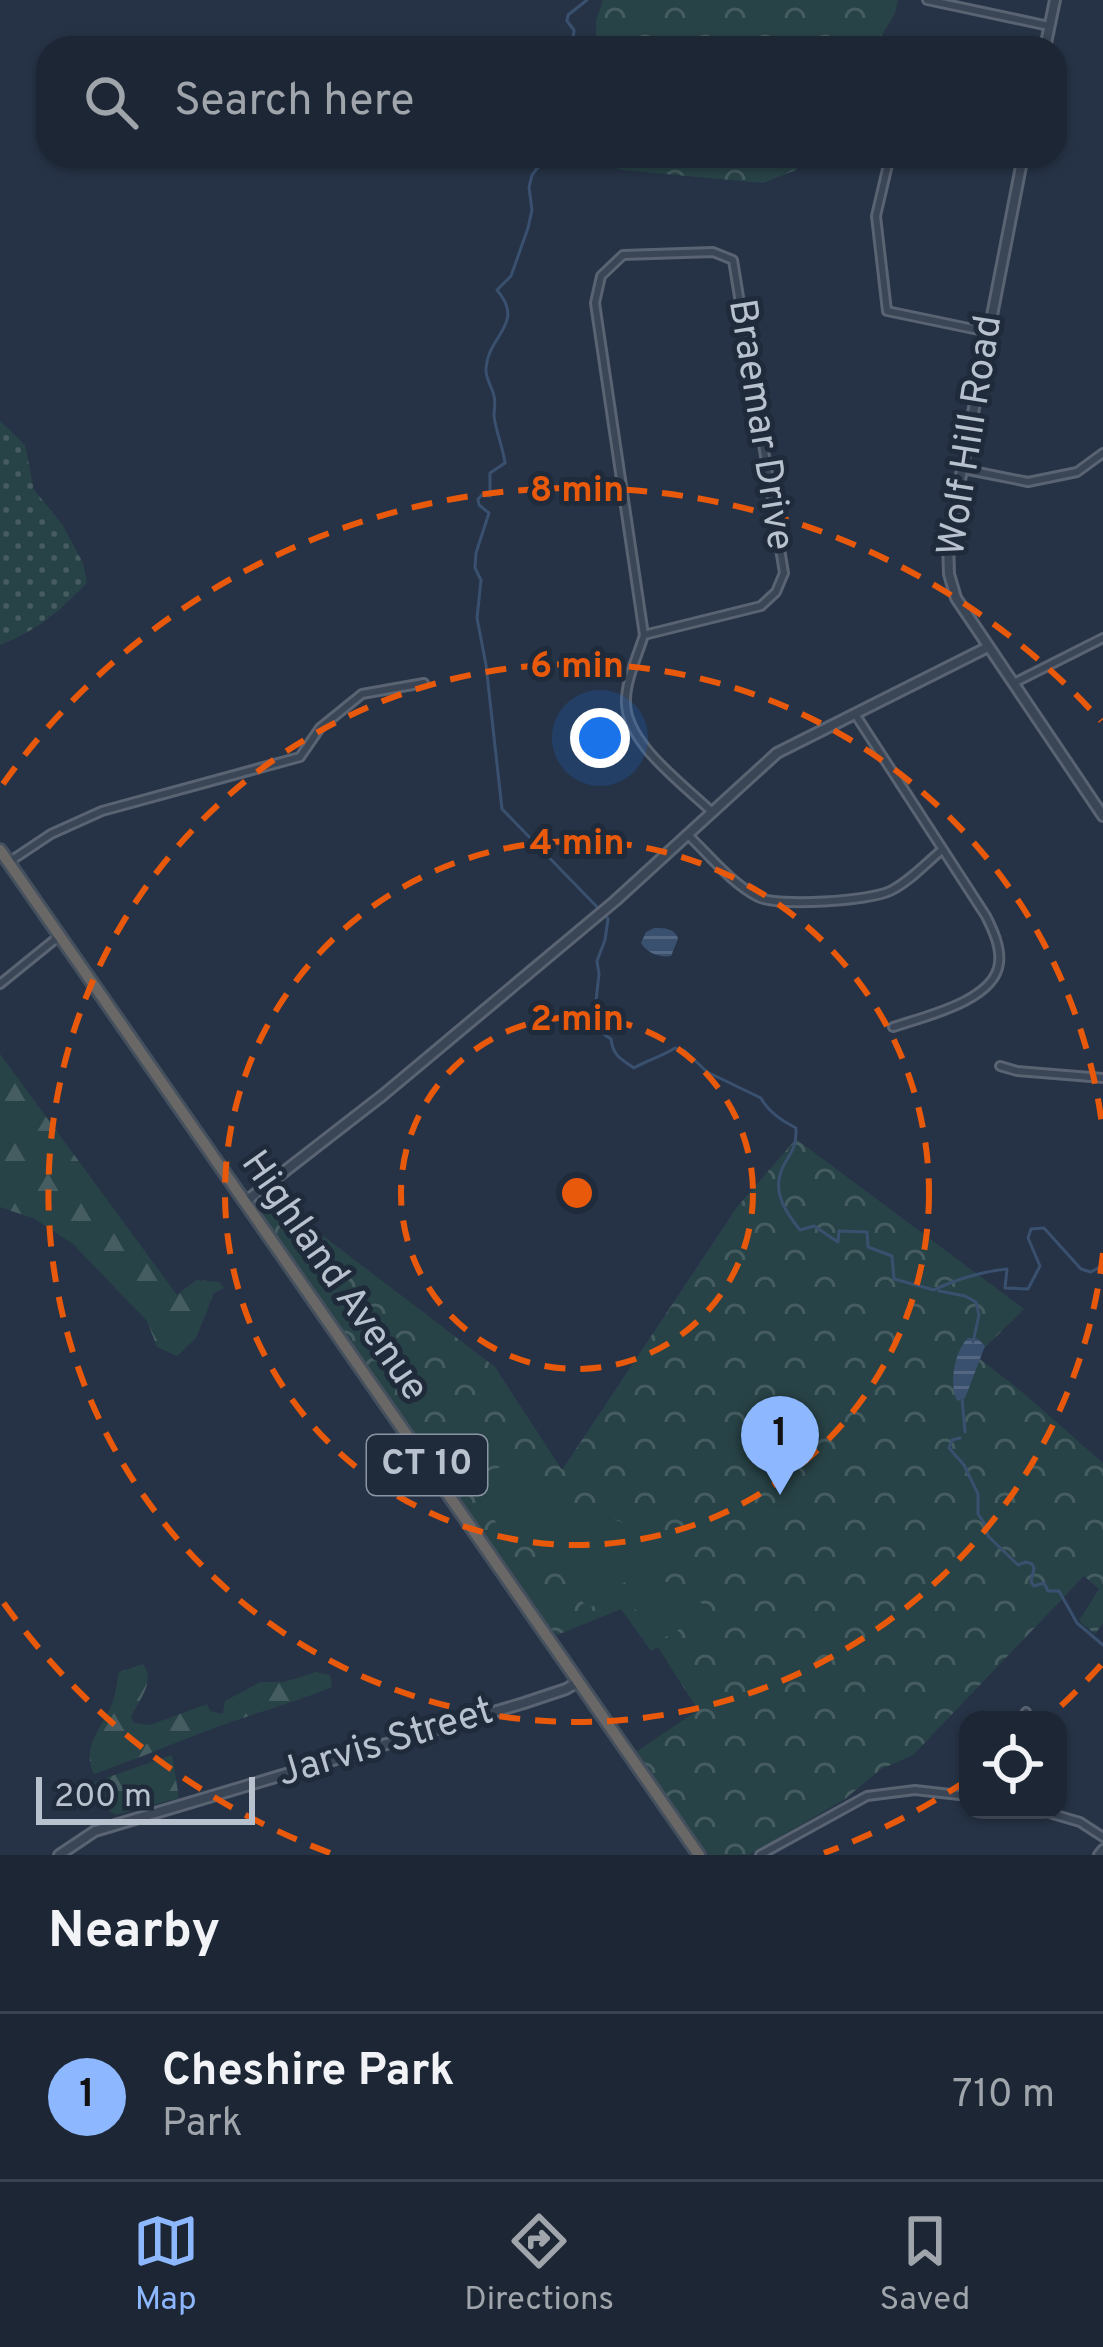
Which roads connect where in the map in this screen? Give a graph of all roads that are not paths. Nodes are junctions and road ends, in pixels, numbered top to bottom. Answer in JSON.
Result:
{"nodes":[{"id":1,"x":928,"y":0,"type":"edge"},
{"id":2,"x":1055,"y":0,"type":"edge"},
{"id":3,"x":1049,"y":26,"type":"junction"},
{"id":4,"x":1047,"y":36,"type":"edge"},
{"id":5,"x":887,"y":168,"type":"edge"},
{"id":6,"x":1021,"y":168,"type":"edge"},
{"id":7,"x":988,"y":332,"type":"junction"},
{"id":8,"x":1103,"y":453,"type":"edge"},
{"id":9,"x":963,"y":469,"type":"junction"},
{"id":10,"x":644,"y":635,"type":"junction"},
{"id":11,"x":1103,"y":638,"type":"edge"},
{"id":12,"x":988,"y":647,"type":"junction"},
{"id":13,"x":424,"y":683,"type":"dead end"},
{"id":14,"x":1014,"y":683,"type":"junction"},
{"id":15,"x":855,"y":714,"type":"junction"},
{"id":16,"x":711,"y":811,"type":"junction"},
{"id":17,"x":1102,"y":811,"type":"edge"},
{"id":18,"x":687,"y":834,"type":"junction"},
{"id":19,"x":0,"y":850,"type":"edge"},
{"id":20,"x":943,"y":850,"type":"junction"},
{"id":21,"x":9,"y":862,"type":"junction"},
{"id":22,"x":59,"y":936,"type":"junction"},
{"id":23,"x":0,"y":984,"type":"edge"},
{"id":24,"x":893,"y":1027,"type":"dead end"},
{"id":25,"x":1000,"y":1066,"type":"dead end"},
{"id":26,"x":1103,"y":1078,"type":"edge"},
{"id":27,"x":245,"y":1202,"type":"junction"},
{"id":28,"x":578,"y":1682,"type":"junction"},
{"id":29,"x":959,"y":1795,"type":"edge"},
{"id":30,"x":1067,"y":1818,"type":"edge"},
{"id":31,"x":1103,"y":1837,"type":"edge"},
{"id":32,"x":59,"y":1855,"type":"edge"},
{"id":33,"x":699,"y":1855,"type":"edge"},
{"id":34,"x":760,"y":1855,"type":"edge"}],
"edges":[{"from":1,"to":3,"type":"street"},
{"from":2,"to":3,"type":"street"},
{"from":3,"to":4,"type":"street"},
{"from":5,"to":7,"type":"street"},
{"from":6,"to":7,"type":"street","name":"Wolf Hill Road"},
{"from":7,"to":9,"type":"street","name":"Wolf Hill Road"},
{"from":8,"to":9,"type":"street"},
{"from":9,"to":12,"type":"street","name":"Wolf Hill Road"},
{"from":10,"to":10,"type":"street","name":"Braemar Drive"},
{"from":10,"to":16,"type":"street","name":"Braemar Drive"},
{"from":11,"to":14,"type":"street"},
{"from":12,"to":14,"type":"street","name":"Wolf Hill Road"},
{"from":12,"to":15,"type":"street"},
{"from":13,"to":21,"type":"street"},
{"from":14,"to":17,"type":"street","name":"Wolf Hill Road"},
{"from":15,"to":16,"type":"street"},
{"from":15,"to":20,"type":"street"},
{"from":16,"to":18,"type":"street"},
{"from":18,"to":20,"type":"street"},
{"from":18,"to":27,"type":"street"},
{"from":19,"to":21,"type":"highway","name":"Highland Avenue","number":"CT 10"},
{"from":20,"to":24,"type":"street"},
{"from":21,"to":22,"type":"highway","name":"Highland Avenue","number":"CT 10"},
{"from":22,"to":23,"type":"street"},
{"from":22,"to":27,"type":"highway","name":"Highland Avenue","number":"CT 10"},
{"from":25,"to":26,"type":"street"},
{"from":27,"to":28,"type":"highway","name":"Highland Avenue","number":"CT 10"},
{"from":28,"to":32,"type":"street","name":"Jarvis Street"},
{"from":28,"to":33,"type":"highway","name":"Highland Avenue","number":"CT 10"},
{"from":29,"to":34,"type":"street"},
{"from":30,"to":31,"type":"street"}]}
